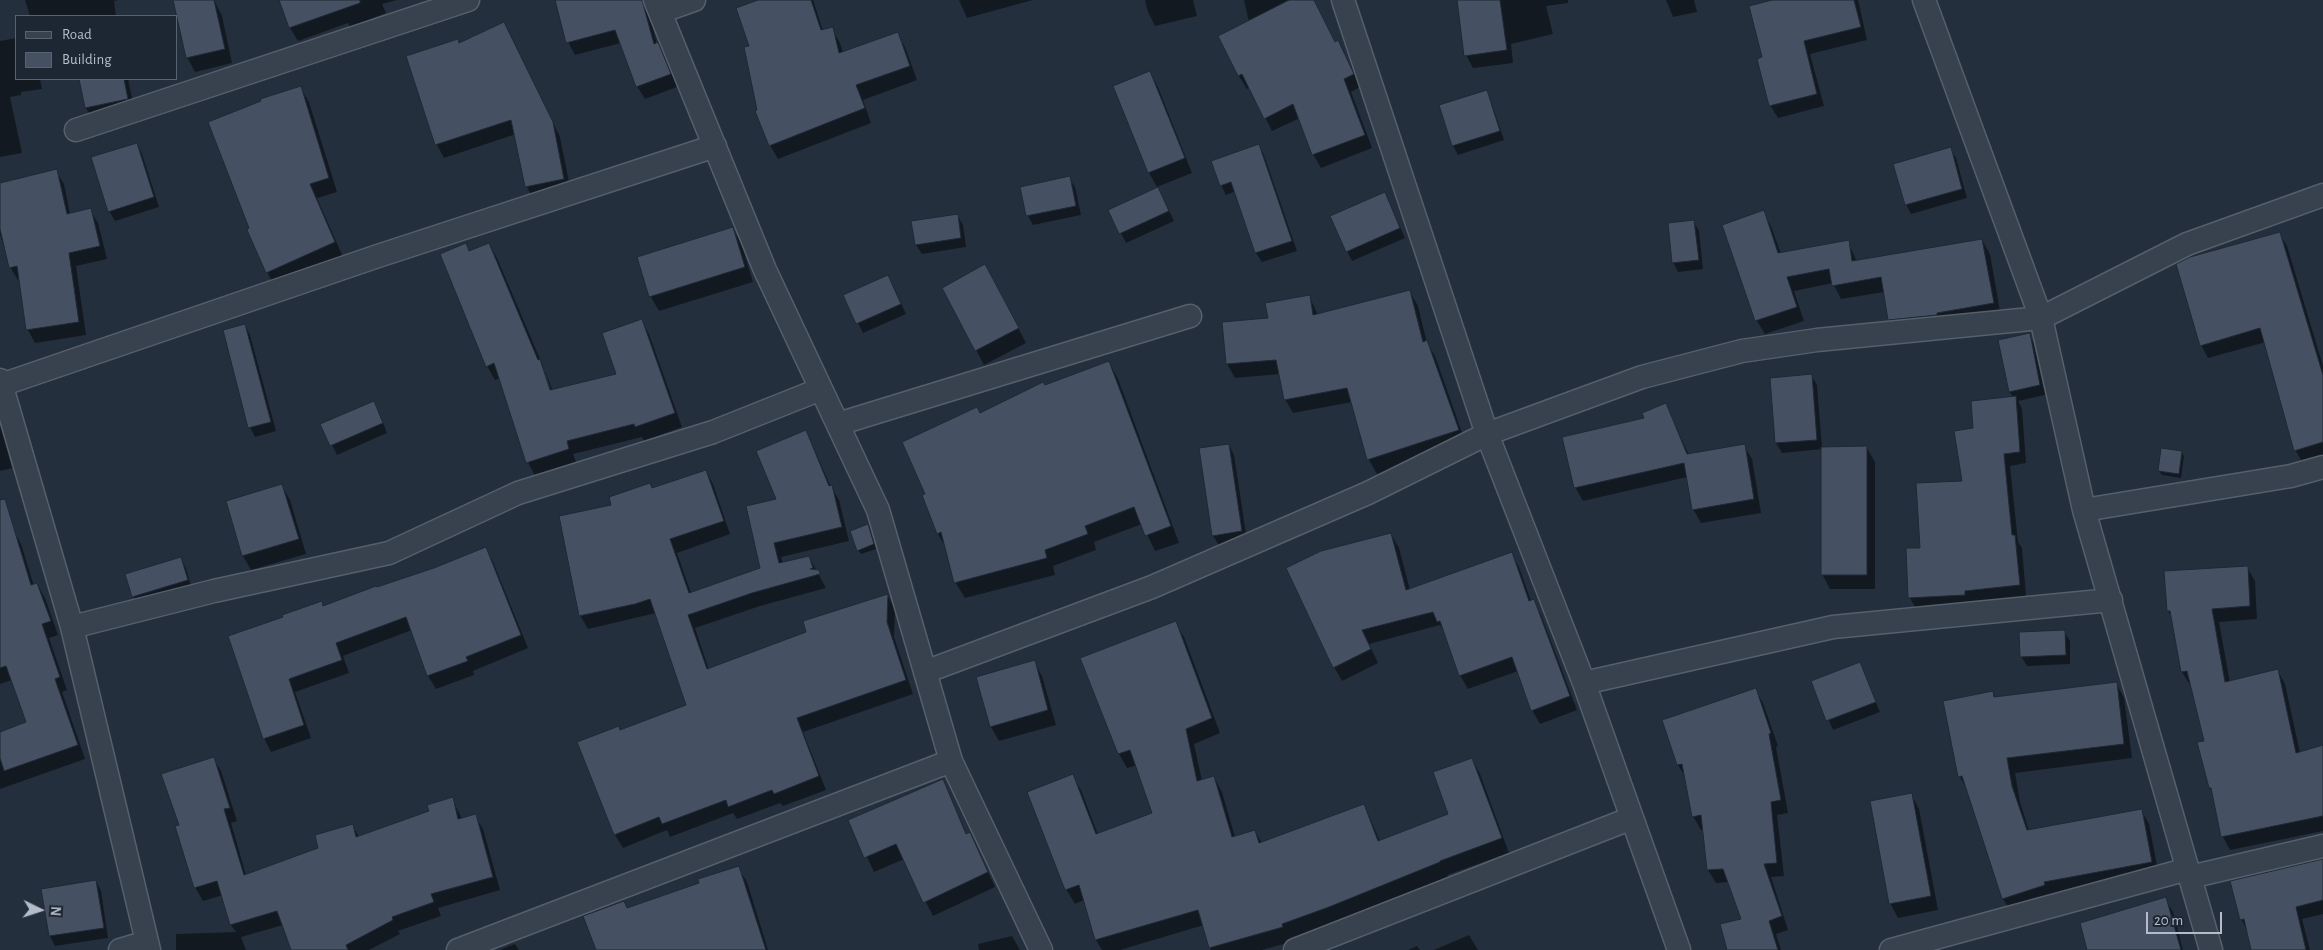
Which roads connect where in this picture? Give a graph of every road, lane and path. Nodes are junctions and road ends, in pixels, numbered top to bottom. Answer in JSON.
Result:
{"nodes":[{"id":1,"x":468,"y":0,"type":"edge"},
{"id":2,"x":694,"y":0,"type":"edge"},
{"id":3,"x":1343,"y":0,"type":"edge"},
{"id":4,"x":1924,"y":0,"type":"edge"},
{"id":5,"x":657,"y":6,"type":"edge"},
{"id":6,"x":76,"y":130,"type":"dead end"},
{"id":7,"x":715,"y":146,"type":"junction"},
{"id":8,"x":2323,"y":195,"type":"edge"},
{"id":9,"x":1190,"y":316,"type":"dead end"},
{"id":10,"x":2041,"y":318,"type":"junction"},
{"id":11,"x":1,"y":383,"type":"edge"},
{"id":12,"x":821,"y":388,"type":"junction"},
{"id":13,"x":838,"y":424,"type":"junction"},
{"id":14,"x":1487,"y":434,"type":"junction"},
{"id":15,"x":2323,"y":467,"type":"edge"},
{"id":16,"x":2084,"y":510,"type":"junction"},
{"id":17,"x":2111,"y":600,"type":"junction"},
{"id":18,"x":72,"y":627,"type":"junction"},
{"id":19,"x":925,"y":672,"type":"junction"},
{"id":20,"x":1584,"y":683,"type":"junction"},
{"id":21,"x":951,"y":761,"type":"junction"},
{"id":22,"x":1632,"y":818,"type":"junction"},
{"id":23,"x":2323,"y":846,"type":"edge"},
{"id":24,"x":2189,"y":873,"type":"junction"},
{"id":25,"x":148,"y":946,"type":"edge"},
{"id":26,"x":120,"y":950,"type":"edge"},
{"id":27,"x":458,"y":950,"type":"edge"},
{"id":28,"x":1042,"y":950,"type":"edge"},
{"id":29,"x":1295,"y":950,"type":"edge"},
{"id":30,"x":1679,"y":950,"type":"edge"},
{"id":31,"x":1891,"y":950,"type":"edge"},
{"id":32,"x":2211,"y":950,"type":"edge"}],
"edges":[{"from":1,"to":6,"type":"street"},
{"from":2,"to":5,"type":"street"},
{"from":3,"to":14,"type":"street"},
{"from":4,"to":10,"type":"street"},
{"from":5,"to":7,"type":"street"},
{"from":7,"to":11,"type":"street"},
{"from":7,"to":12,"type":"street"},
{"from":8,"to":10,"type":"street"},
{"from":9,"to":13,"type":"street"},
{"from":10,"to":14,"type":"street"},
{"from":10,"to":16,"type":"street"},
{"from":11,"to":18,"type":"street"},
{"from":12,"to":13,"type":"street"},
{"from":12,"to":18,"type":"street"},
{"from":13,"to":19,"type":"street"},
{"from":14,"to":19,"type":"street"},
{"from":14,"to":20,"type":"street"},
{"from":15,"to":16,"type":"street"},
{"from":16,"to":17,"type":"street"},
{"from":17,"to":20,"type":"street"},
{"from":17,"to":24,"type":"street"},
{"from":18,"to":25,"type":"street"},
{"from":19,"to":21,"type":"street"},
{"from":20,"to":22,"type":"street"},
{"from":21,"to":27,"type":"street"},
{"from":21,"to":28,"type":"street"},
{"from":22,"to":29,"type":"street"},
{"from":22,"to":30,"type":"street"},
{"from":23,"to":24,"type":"street"},
{"from":24,"to":31,"type":"street"},
{"from":24,"to":32,"type":"street"},
{"from":25,"to":26,"type":"street"}]}
